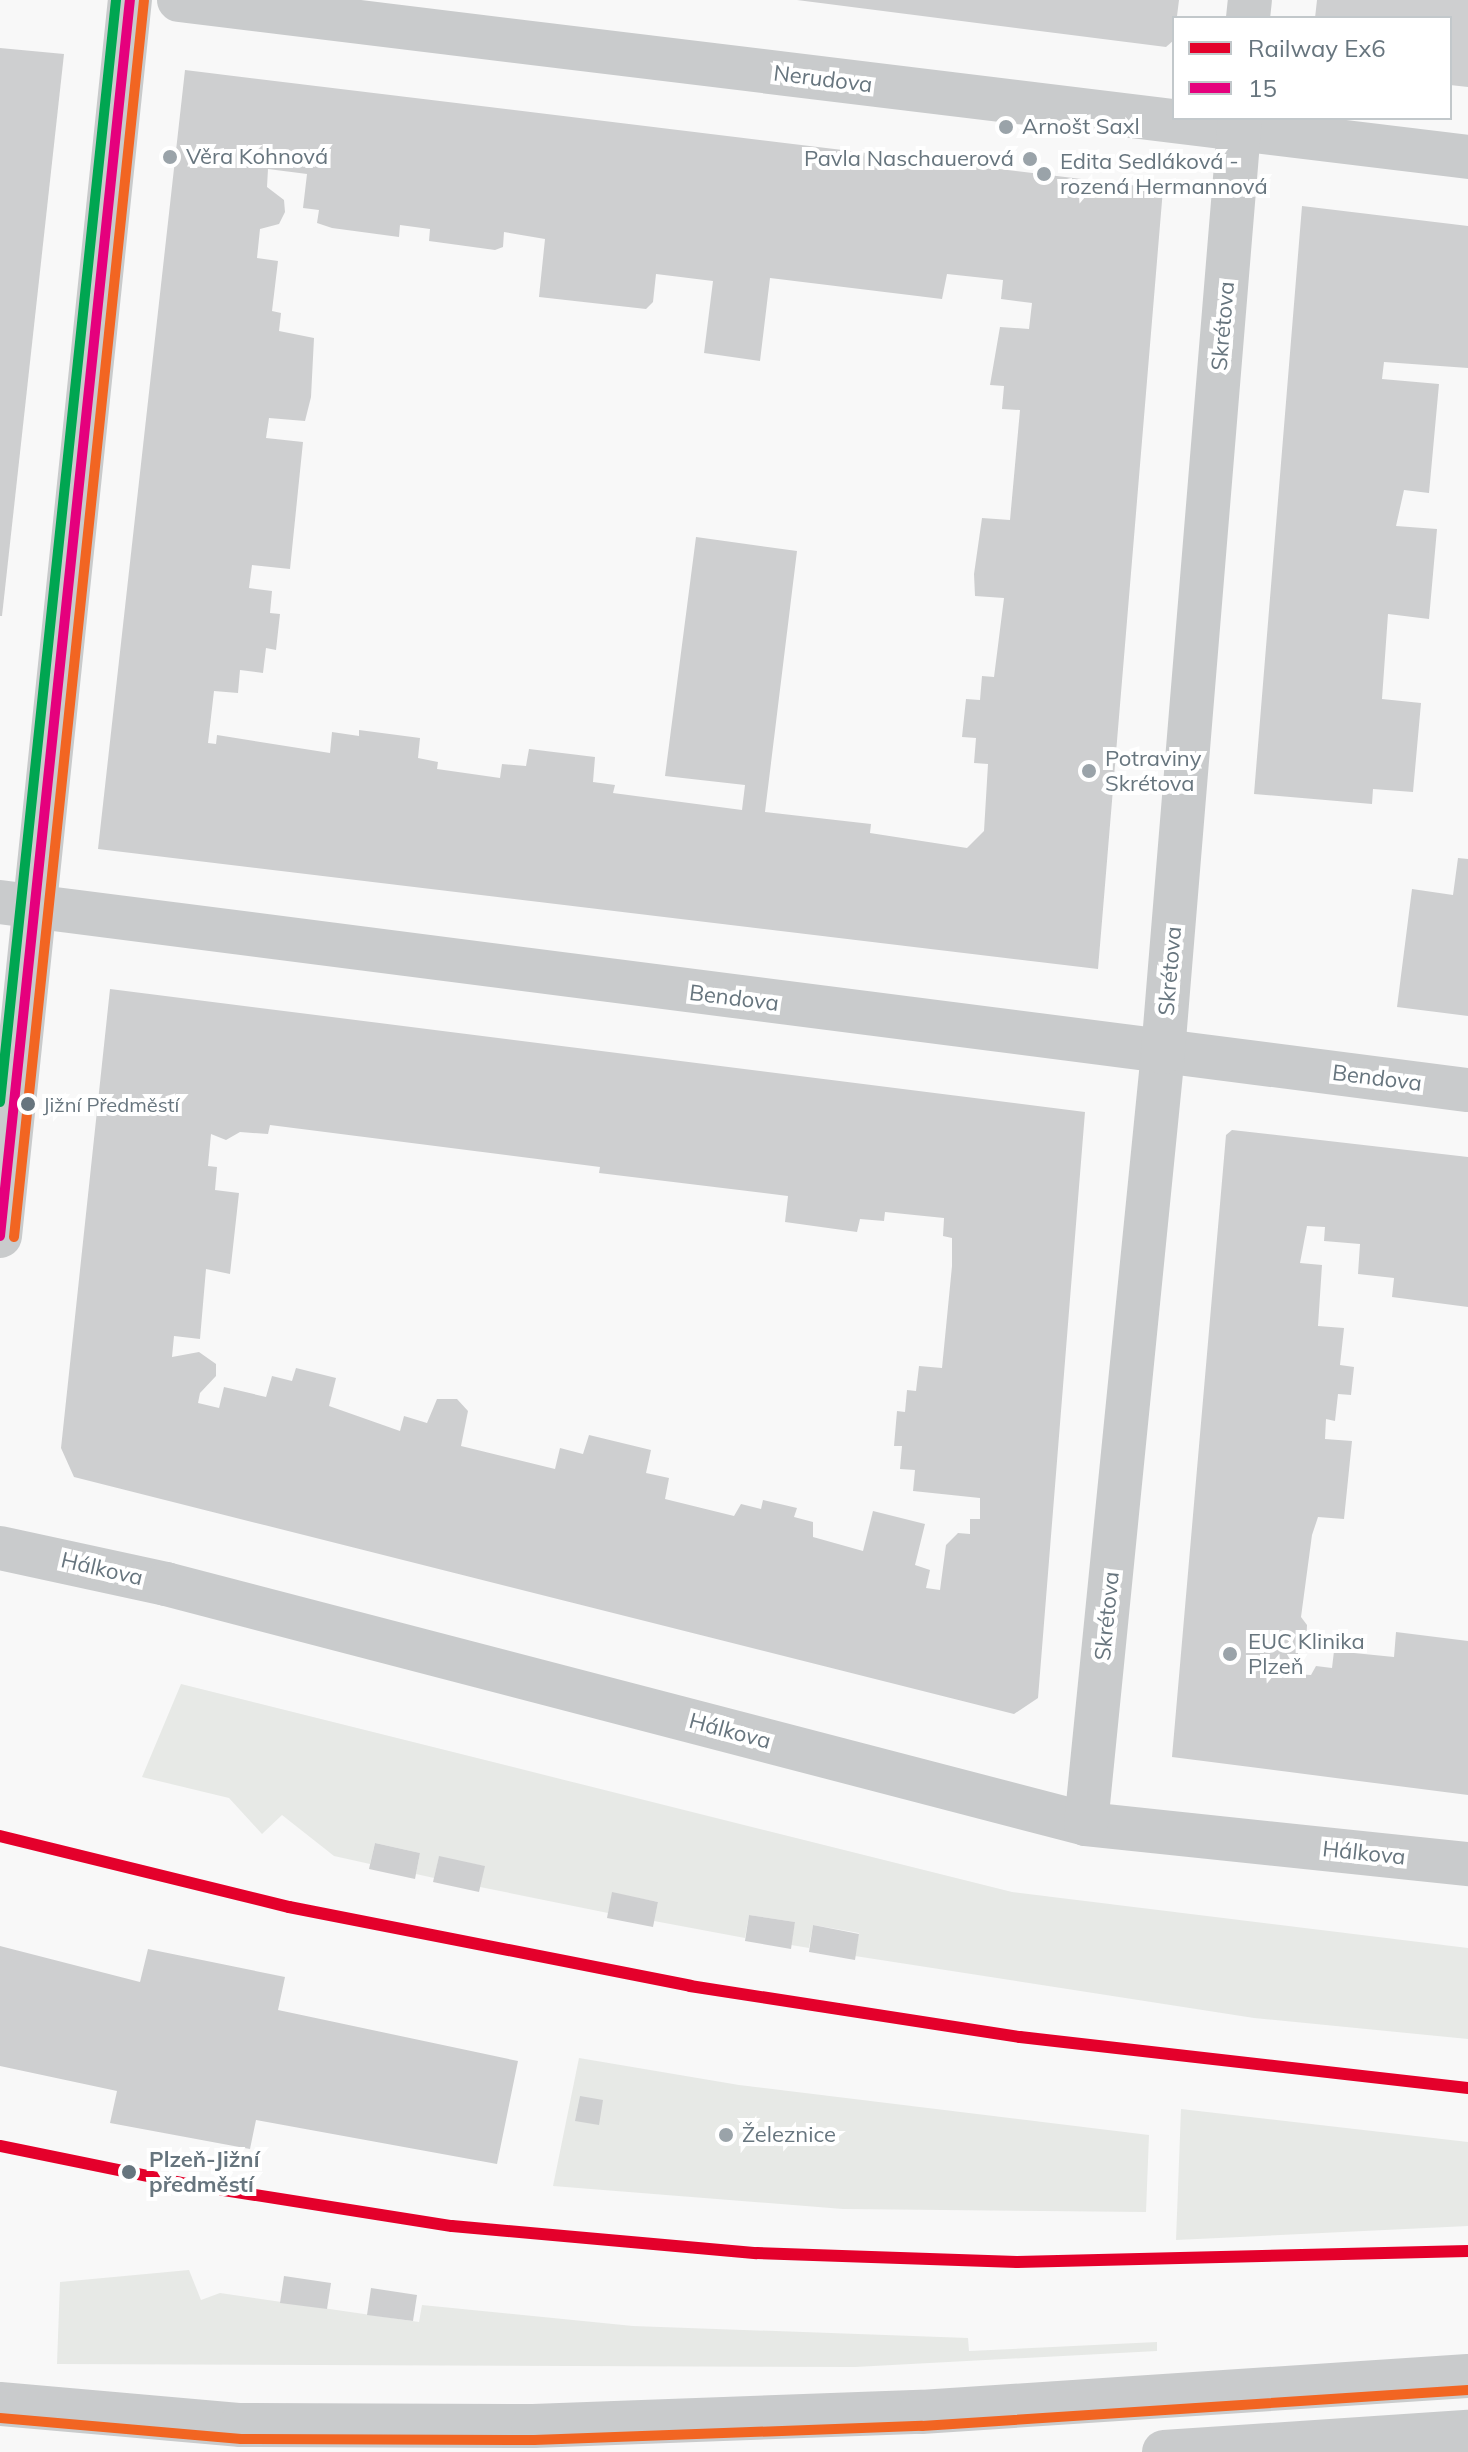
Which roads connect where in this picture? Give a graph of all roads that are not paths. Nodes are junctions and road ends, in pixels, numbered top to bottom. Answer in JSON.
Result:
{"nodes":[{"id":1,"x":130,"y":0,"type":"edge"},
{"id":2,"x":179,"y":0,"type":"edge"},
{"id":3,"x":1172,"y":116,"type":"edge"},
{"id":4,"x":1206,"y":120,"type":"edge"},
{"id":5,"x":1240,"y":124,"type":"edge"},
{"id":6,"x":1468,"y":157,"type":"edge"},
{"id":7,"x":18,"y":906,"type":"edge"},
{"id":8,"x":1163,"y":1052,"type":"junction"},
{"id":9,"x":1468,"y":1090,"type":"edge"},
{"id":10,"x":0,"y":1236,"type":"edge"},
{"id":11,"x":0,"y":1548,"type":"edge"},
{"id":12,"x":1086,"y":1824,"type":"junction"},
{"id":13,"x":1468,"y":1864,"type":"edge"},
{"id":14,"x":1468,"y":2376,"type":"edge"},
{"id":15,"x":0,"y":2404,"type":"edge"},
{"id":16,"x":1468,"y":2432,"type":"edge"},
{"id":17,"x":1164,"y":2452,"type":"edge"}],
"edges":[{"from":1,"to":7,"type":"street"},
{"from":2,"to":3,"type":"street","name":"Nerudova"},
{"from":4,"to":5,"type":"street","name":"Nerudova"},
{"from":5,"to":6,"type":"street","name":"Nerudova"},
{"from":5,"to":8,"type":"street","name":"Skrétova"},
{"from":7,"to":8,"type":"street","name":"Bendova"},
{"from":7,"to":10,"type":"street"},
{"from":8,"to":9,"type":"street","name":"Bendova"},
{"from":8,"to":12,"type":"street","name":"Skrétova"},
{"from":11,"to":12,"type":"street","name":"Hálkova"},
{"from":12,"to":13,"type":"street","name":"Hálkova"},
{"from":14,"to":15,"type":"street"},
{"from":16,"to":17,"type":"street"}]}
